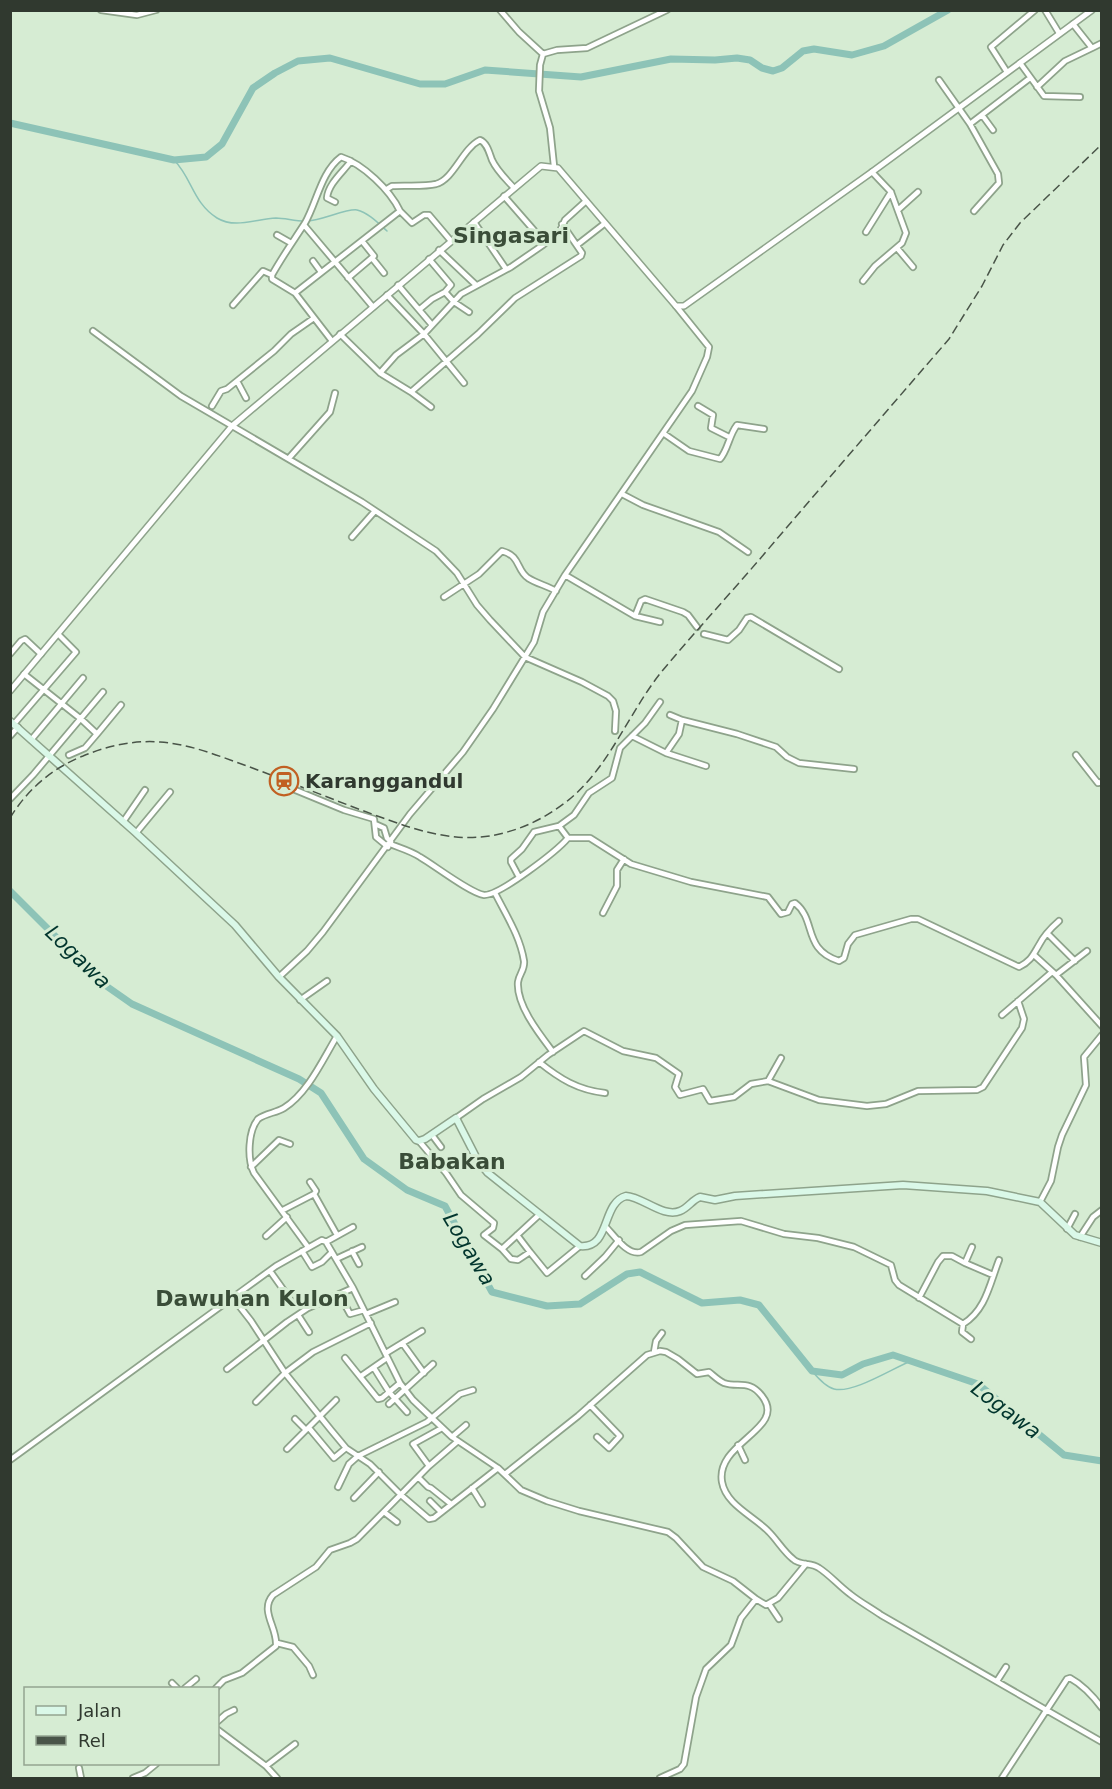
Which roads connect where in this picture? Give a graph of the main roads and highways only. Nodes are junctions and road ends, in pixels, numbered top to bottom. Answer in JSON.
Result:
{"nodes":[{"id":1,"x":14,"y":724,"type":"edge"},
{"id":2,"x":1101,"y":1243,"type":"edge"}],
"edges":[{"from":1,"to":2,"type":"main road"}]}
